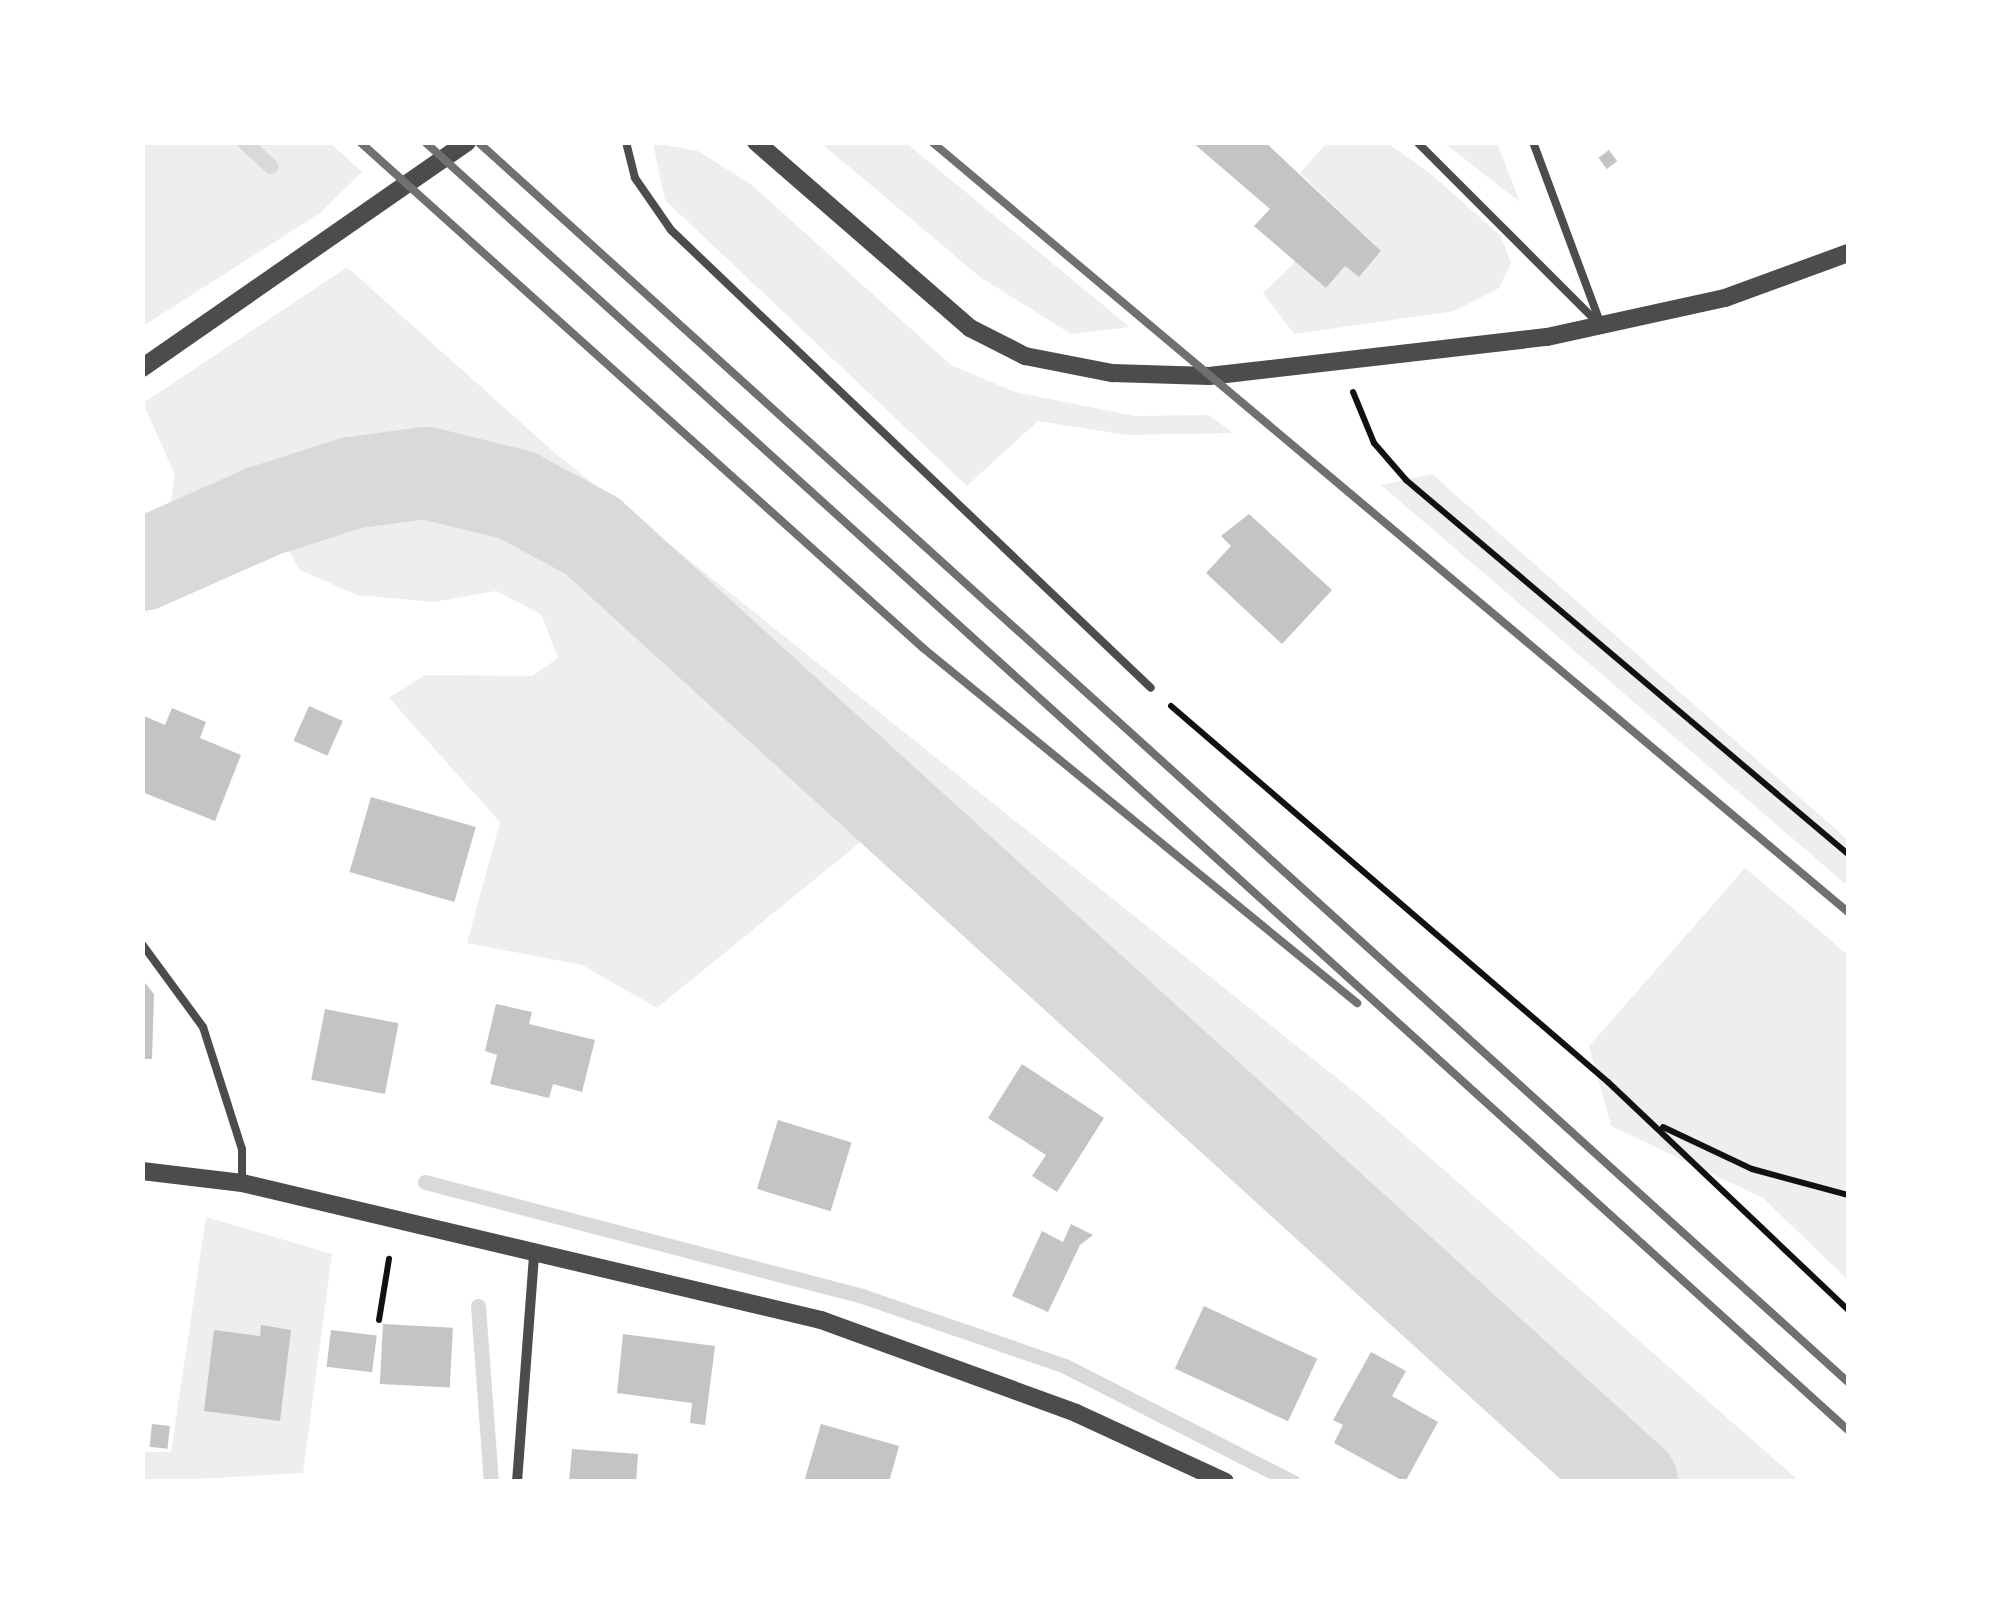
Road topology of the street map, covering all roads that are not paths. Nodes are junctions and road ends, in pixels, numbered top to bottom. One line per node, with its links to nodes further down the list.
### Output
1 (467, 142): 8 (street)
2 (626, 142): 9 (lane)
3 (756, 142): 7 (street)
4 (1418, 142): 7 (lane)
5 (1534, 142): 7 (lane)
6 (1848, 253): 7 (street)
7 (1601, 326)
8 (142, 368)
9 (1152, 688)
10 (142, 944): 12 (lane)
11 (142, 1171): 12 (street)
12 (242, 1183): 13 (street)
13 (534, 1254): 14 (street); 15 (street)
14 (517, 1482)
15 (1225, 1482)

